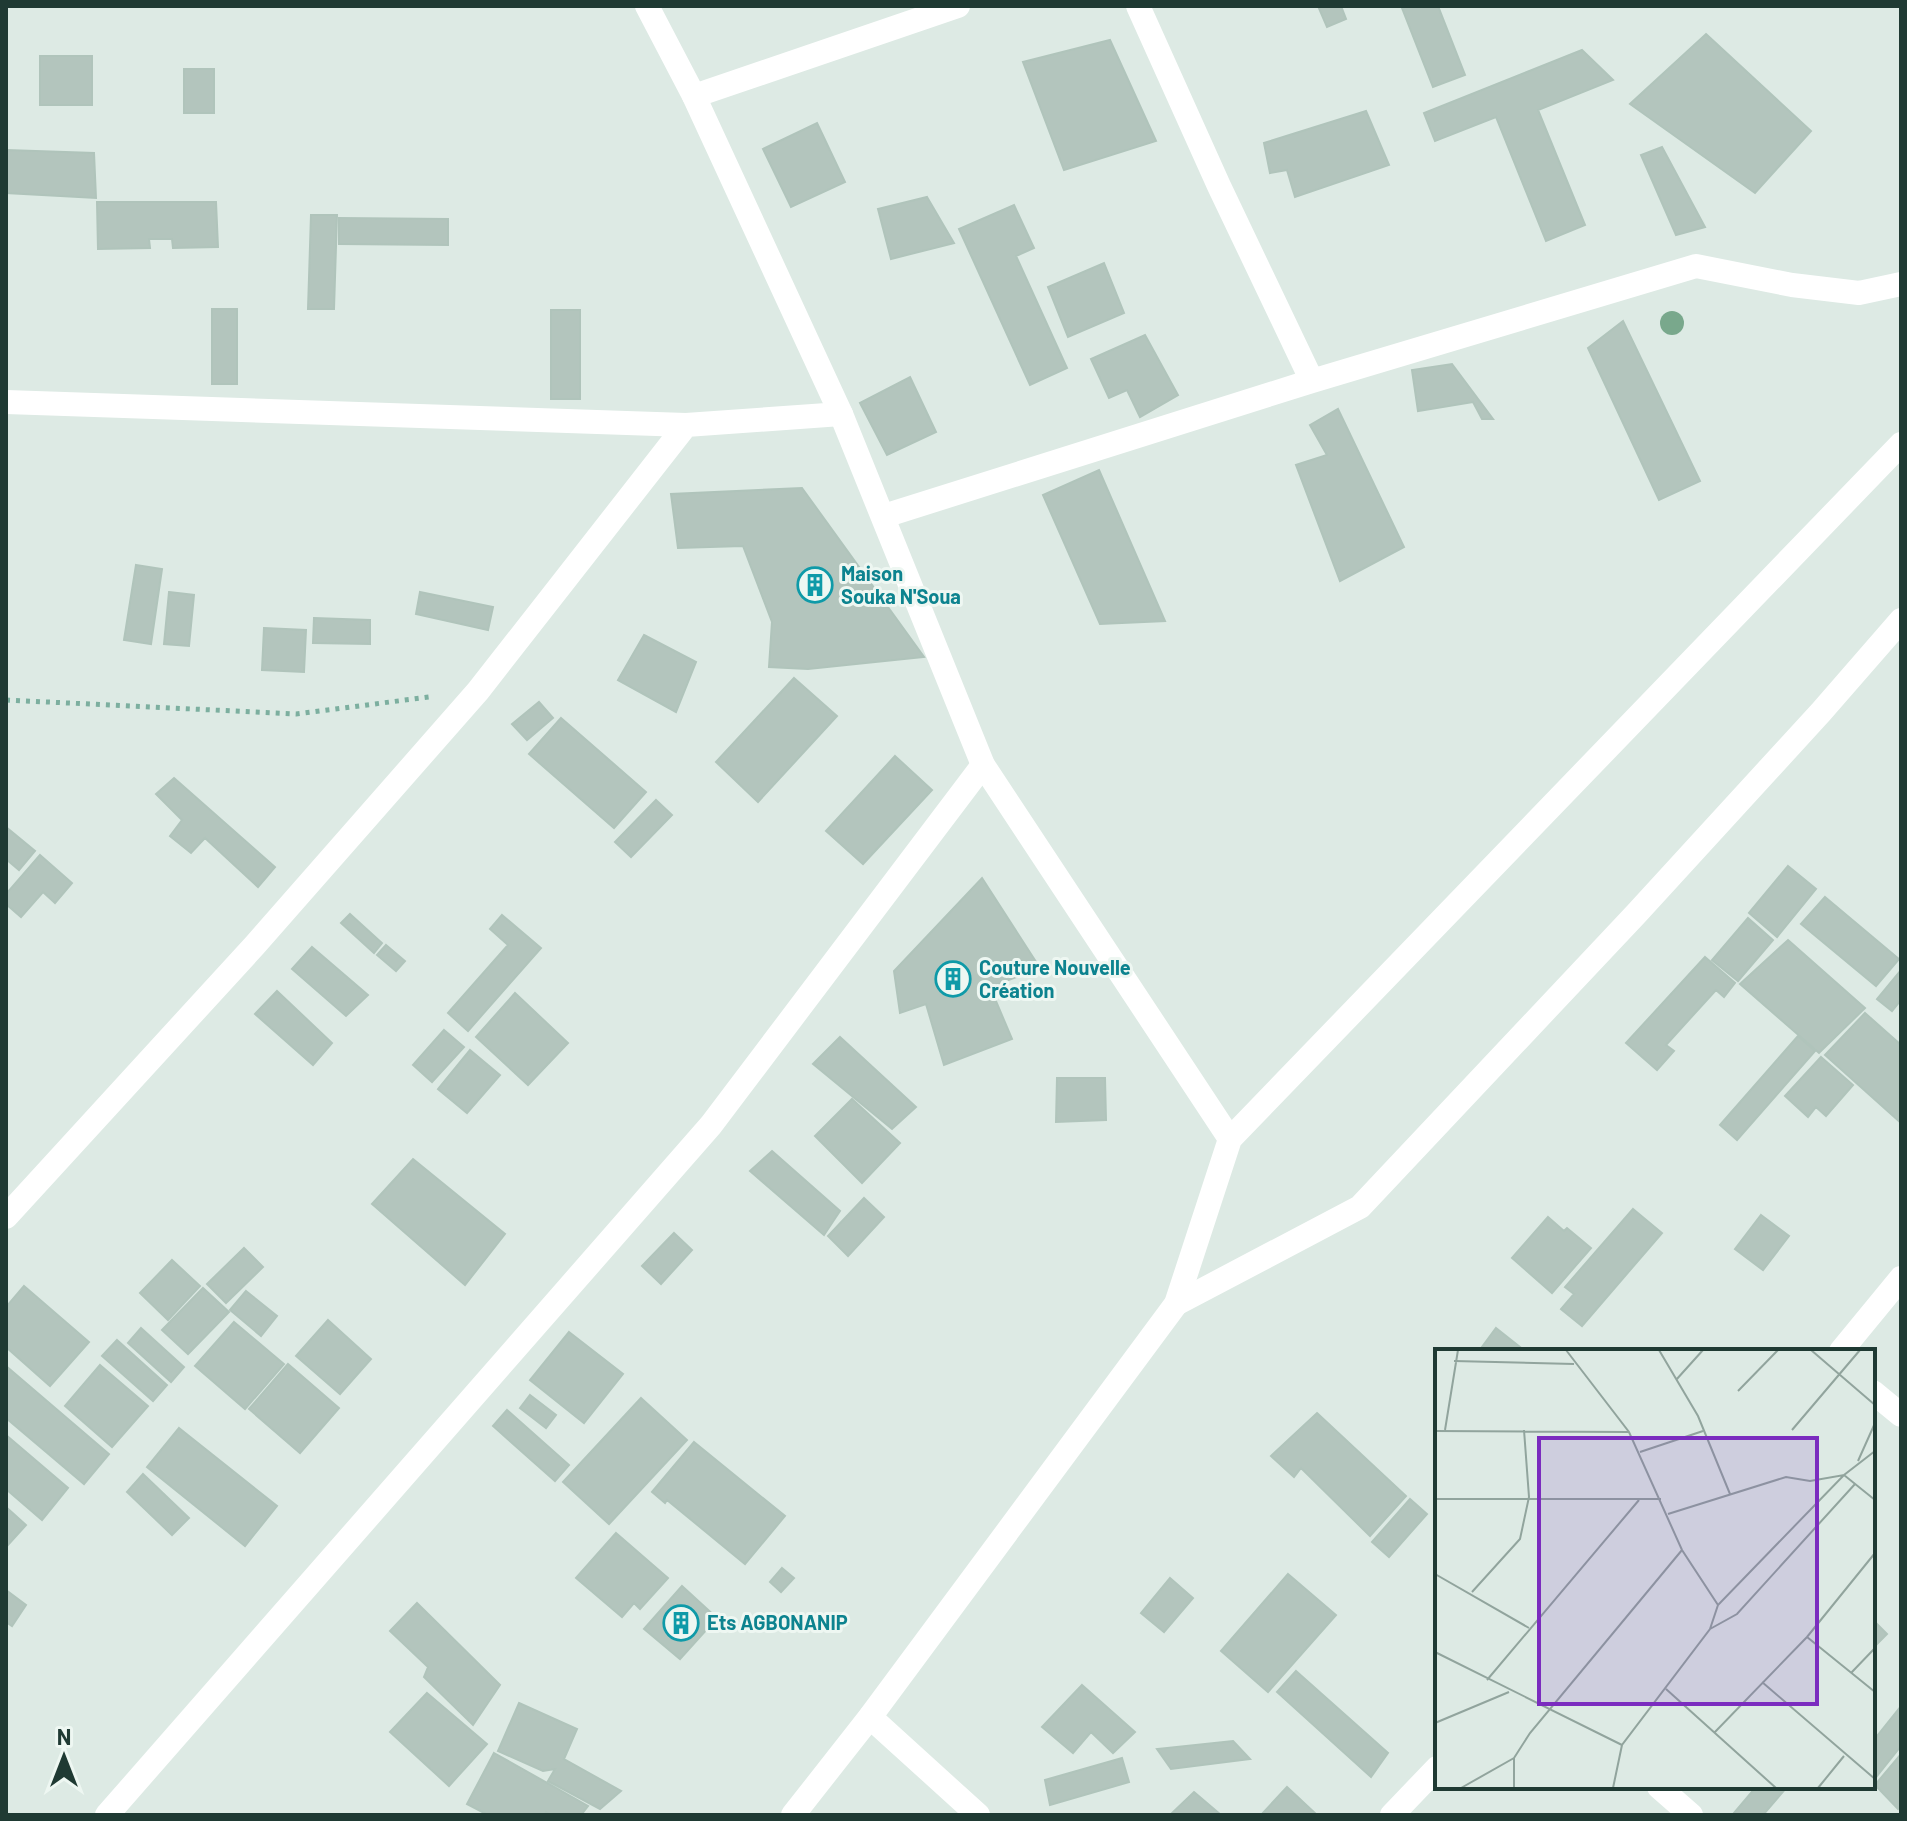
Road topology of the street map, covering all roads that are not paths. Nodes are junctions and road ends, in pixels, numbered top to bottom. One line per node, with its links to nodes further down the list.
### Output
1 (647, 6): 4 (street)
2 (958, 6): 4 (street)
3 (1138, 6): 6 (street)
4 (694, 96): 8 (street)
5 (1901, 284): 6 (street)
6 (1312, 381): 11 (street)
7 (6, 402): 9 (street)
8 (841, 414): 9 (street); 11 (street)
9 (686, 425): 15 (street)
10 (1901, 444): 14 (street)
11 (884, 516): 13 (street)
12 (1901, 620): 17 (street)
13 (983, 765): 14 (street); 24 (street)
14 (1230, 1139): 17 (street)
15 (6, 1217)
16 (1901, 1278): 18 (street)
17 (1176, 1304): 21 (street)
18 (1843, 1349)
19 (1875, 1394): 20 (street)
20 (1901, 1415)
21 (870, 1717): 25 (street); 26 (street)
22 (1435, 1770): 27 (street)
23 (1661, 1789): 28 (street)
24 (107, 1815)
25 (793, 1815)
26 (978, 1815)
27 (1392, 1815)
28 (1691, 1815)

